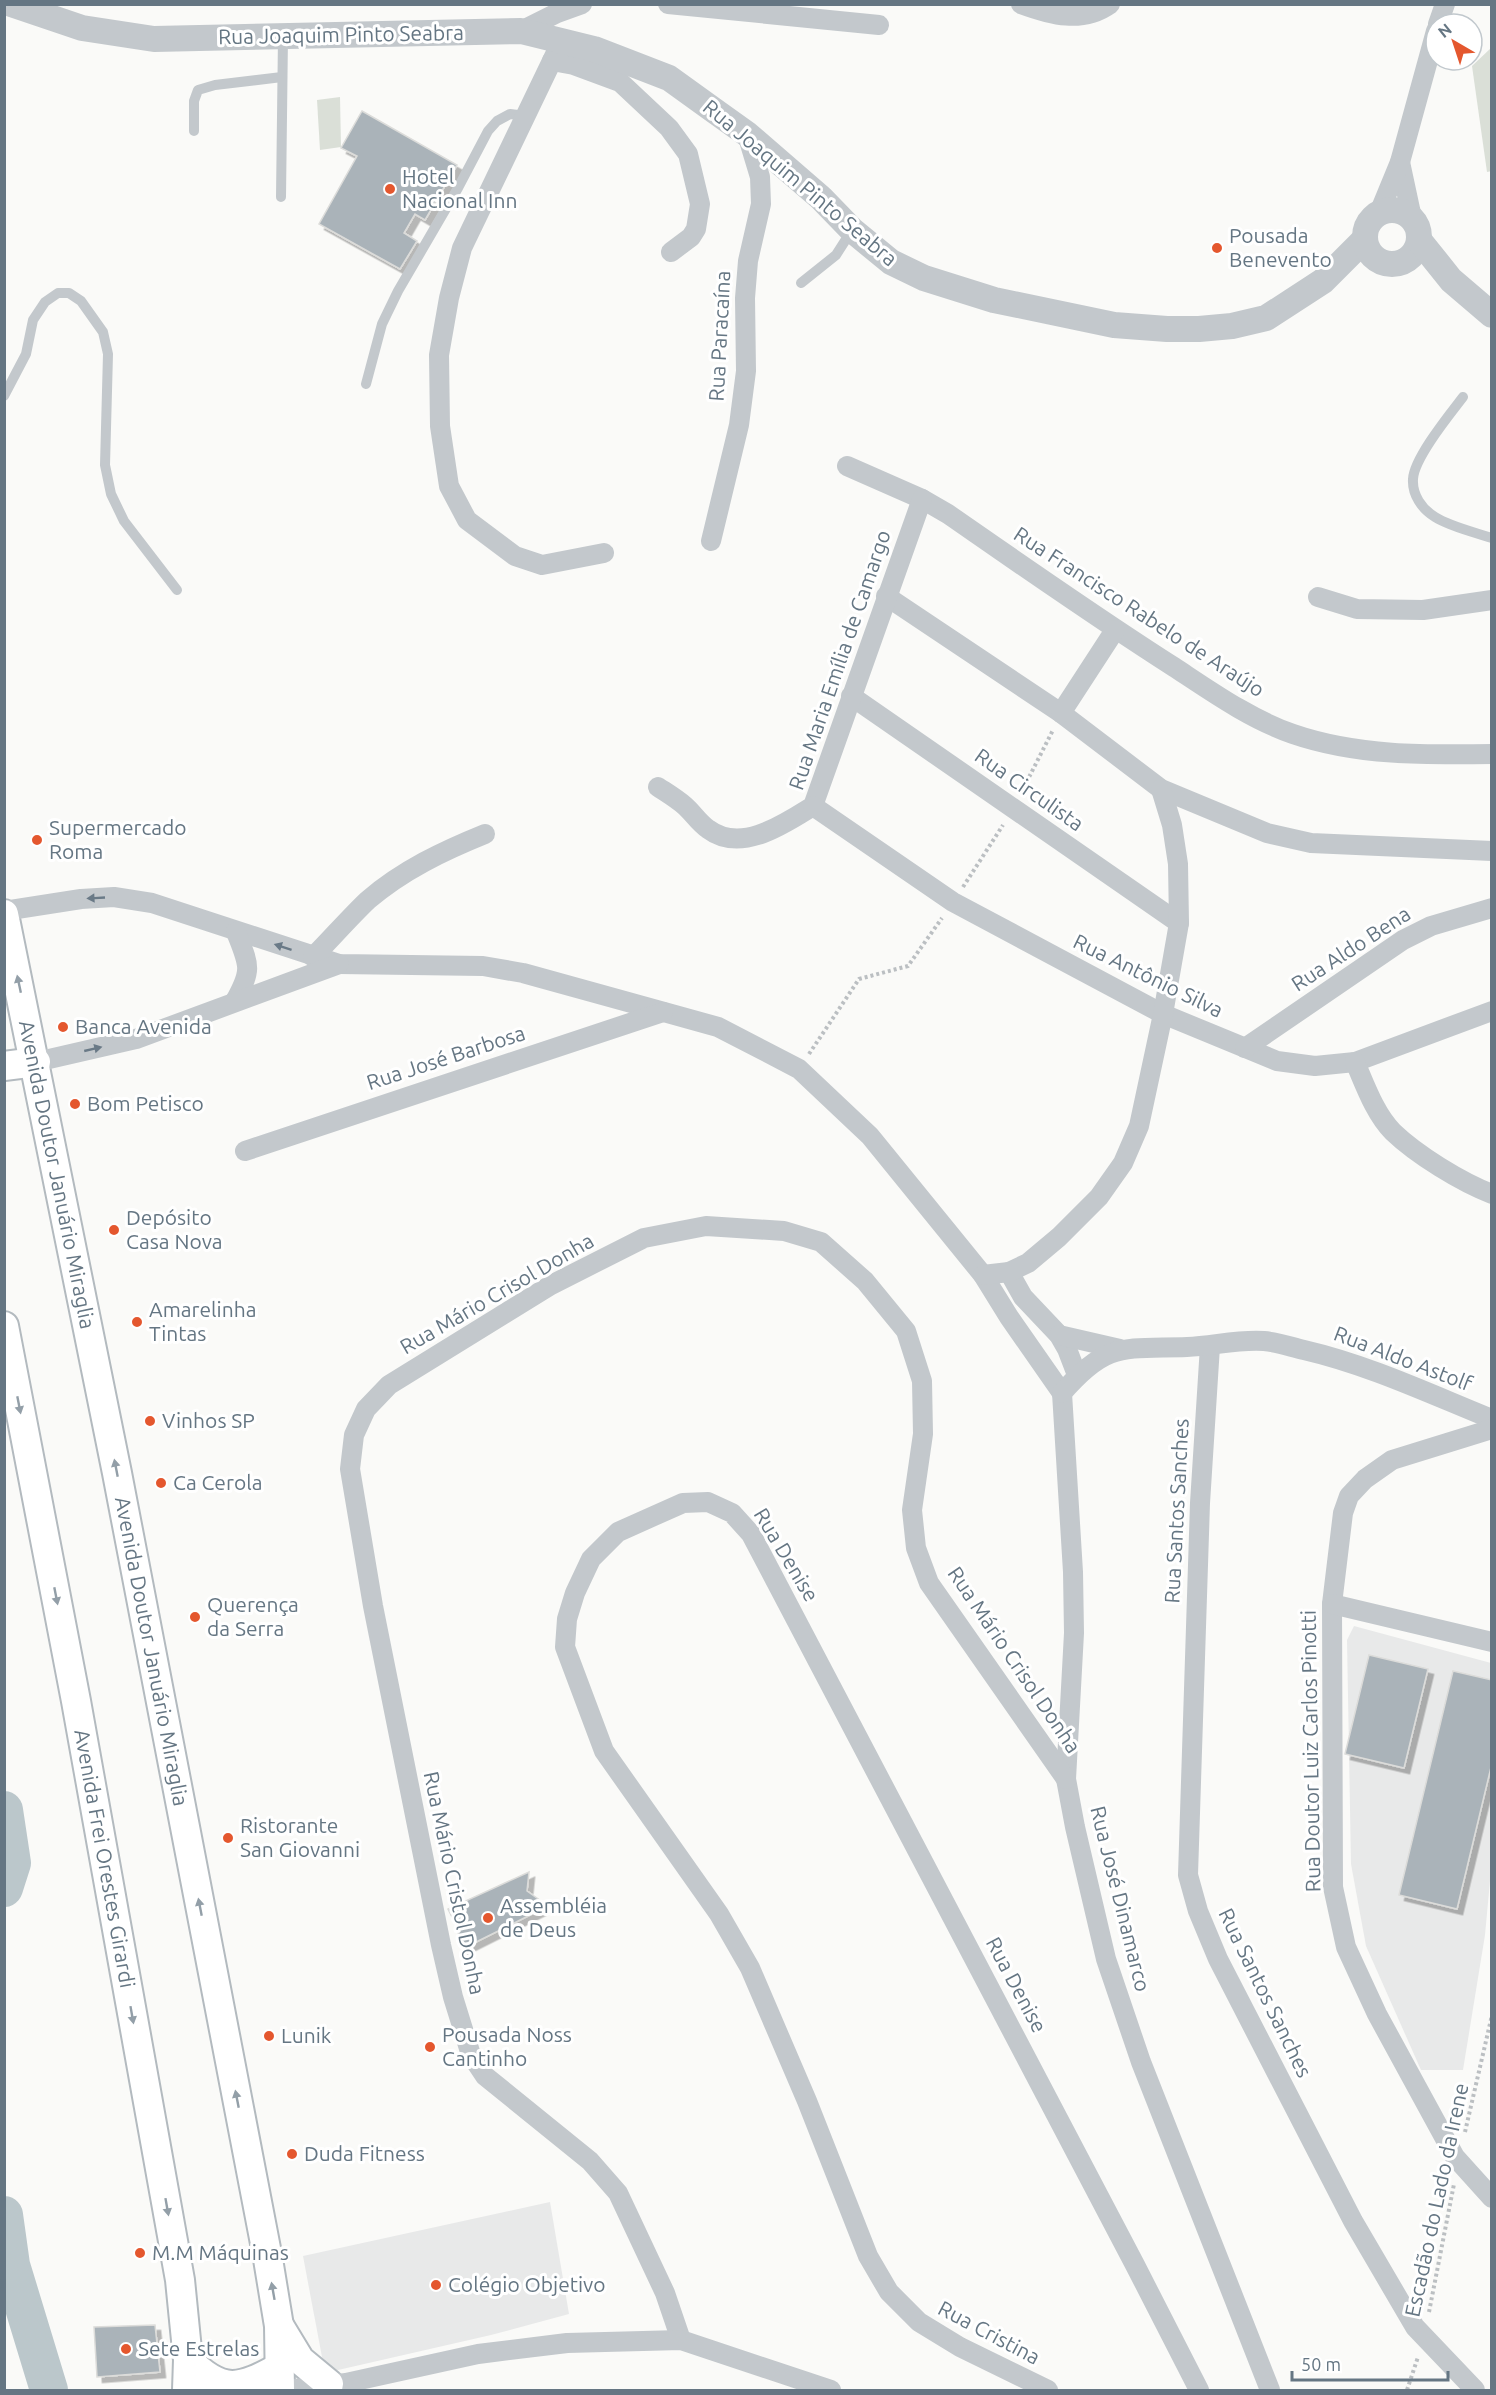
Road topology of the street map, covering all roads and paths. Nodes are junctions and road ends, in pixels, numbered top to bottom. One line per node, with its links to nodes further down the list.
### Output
1 (11, 4): 8 (street, Rua Joaquim Pinto Seabra)
2 (582, 4): 7 (street)
3 (668, 4): 6 (street)
4 (1021, 4): 5 (street)
5 (1110, 4)
6 (879, 25)
7 (521, 31): 8 (street, Rua Joaquim Pinto Seabra); 9 (street, Rua Joaquim Pinto Seabra)
8 (283, 36): 11 (lane)
9 (557, 51): 12 (street); 14 (street, Rua Joaquim Pinto Seabra); 21 (street)
10 (1425, 72): 15 (street)
11 (282, 77): 13 (lane); 16 (lane)
12 (526, 116): 27 (lane); 34 (street)
13 (194, 131)
14 (747, 134): 19 (street, Rua Joaquim Pinto Seabra); 33 (street, Rua Paracaína)
15 (1400, 162): 17 (street); 18 (street)
16 (281, 197)
17 (1379, 213): 18 (street); 20 (street)
18 (1416, 229): 22 (street); 23 (street)
19 (852, 230): 24 (street, Rua Joaquim Pinto Seabra); 25 (lane)
20 (1365, 238): 22 (street); 24 (street)
21 (671, 252)
22 (1393, 261): 23 (street); 24 (street)
23 (1451, 280): 26 (street)
24 (1323, 281)
25 (801, 283)
26 (1491, 315)
27 (366, 384)
28 (4, 396): 35 (lane)
29 (1463, 397): 32 (lane)
30 (847, 466): 31 (street, Rua Francisco Rabelo de Araújo)
31 (922, 499): 36 (street, Rua Maria Emília de Camargo); 39 (street, Rua Francisco Rabelo de Araújo)
32 (1491, 538)
33 (711, 541)
34 (604, 553)
35 (177, 590)
36 (886, 596): 40 (street, Rua Maria Emília de Camargo); 41 (street)
37 (1318, 597): 38 (street)
38 (1491, 600)
39 (1115, 630): 41 (street); 42 (street, Rua Francisco Rabelo de Araújo)
40 (852, 696): 45 (street, Rua Maria Emília de Camargo); 51 (street, Rua Circulista)
41 (1061, 713): 44 (street)
42 (1491, 754)
43 (658, 788): 45 (street, Rua Maria Emília de Camargo)
44 (1161, 789): 47 (street); 51 (street)
45 (813, 806): 48 (street, Rua Antônio Silva)
46 (485, 834): 53 (street)
47 (1491, 851)
48 (953, 902): 58 (street, Rua Antônio Silva); 63 (path)
49 (1491, 908): 59 (street, Rua Aldo Bena)
50 (4, 913): 52 (street, one-way to 50); 60 (main road, Avenida Doutor Januário Miraglia, one-way to 50)
51 (1179, 923): 58 (street)
52 (236, 932): 53 (street, one-way to 52); 55 (street)
53 (313, 957): 54 (street)
54 (339, 964): 55 (street); 57 (street)
55 (235, 1001): 60 (street, one-way to 55)
56 (1491, 1011): 61 (street, Rua Antônio Silva)
57 (663, 1012): 63 (street); 64 (street, Rua José Barbosa)
58 (1163, 1014): 59 (street, Rua Antônio Silva); 66 (street)
59 (1245, 1048): 61 (street, Rua Antônio Silva)
60 (36, 1062): 62 (main road); 84 (main road, Avenida Doutor Januário Miraglia, one-way to 60)
61 (1355, 1062): 65 (street)
62 (4, 1066)
63 (799, 1069): 67 (street)
64 (245, 1151)
65 (1491, 1194)
66 (1009, 1272): 67 (street); 69 (street)
67 (983, 1275): 73 (street)
68 (4, 1326): 87 (main road, Avenida Frei Orestes Girardi, one-way to 87)
69 (1059, 1335): 71 (street); 72 (street)
70 (1210, 1346): 71 (street, Rua Aldo Astolf); 74 (street, Rua Aldo Astolf); 85 (street, Rua Santos Sanches)
71 (1120, 1349): 72 (street, Rua Aldo Astolf)
72 (1077, 1375): 73 (street, Rua Aldo Astolf)
73 (1062, 1393): 79 (street, Rua José Dinamarco)
74 (1491, 1419)
75 (1491, 1429): 77 (street, Rua Doutor Luiz Carlos Pinotti)
76 (350, 1469): 79 (street, Rua Mário Crisol Donha); 86 (street, Rua Mário Cristol Donha)
77 (1332, 1604): 78 (street); 81 (street, Rua Doutor Luiz Carlos Pinotti)
78 (1491, 1642)
79 (1066, 1779): 94 (street, Rua José Dinamarco)
80 (1491, 2014): 81 (path, Escadão do Lado da Irene)
81 (1458, 2161): 82 (street, Rua Doutor Luiz Carlos Pinotti); 85 (path, Escadão do Lado da Irene)
82 (1491, 2198)
83 (868, 2256): 92 (street, Rua Cristina); 93 (street, Rua Denise)
84 (279, 2326): 88 (main road, Avenida Doutor Januário Miraglia); 89 (main road)
85 (1423, 2338): 95 (path, Escadão do Lado da Irene); 96 (street, Rua Santos Sanches)
86 (681, 2340): 89 (street); 91 (street)
87 (188, 2361): 88 (main road); 90 (main road, Avenida Frei Orestes Girardi)
88 (282, 2383): 89 (street)
89 (337, 2386)
90 (187, 2391)
91 (831, 2391)
92 (1048, 2391)
93 (1199, 2391)
94 (1270, 2391)
95 (1407, 2391)
96 (1475, 2391)

